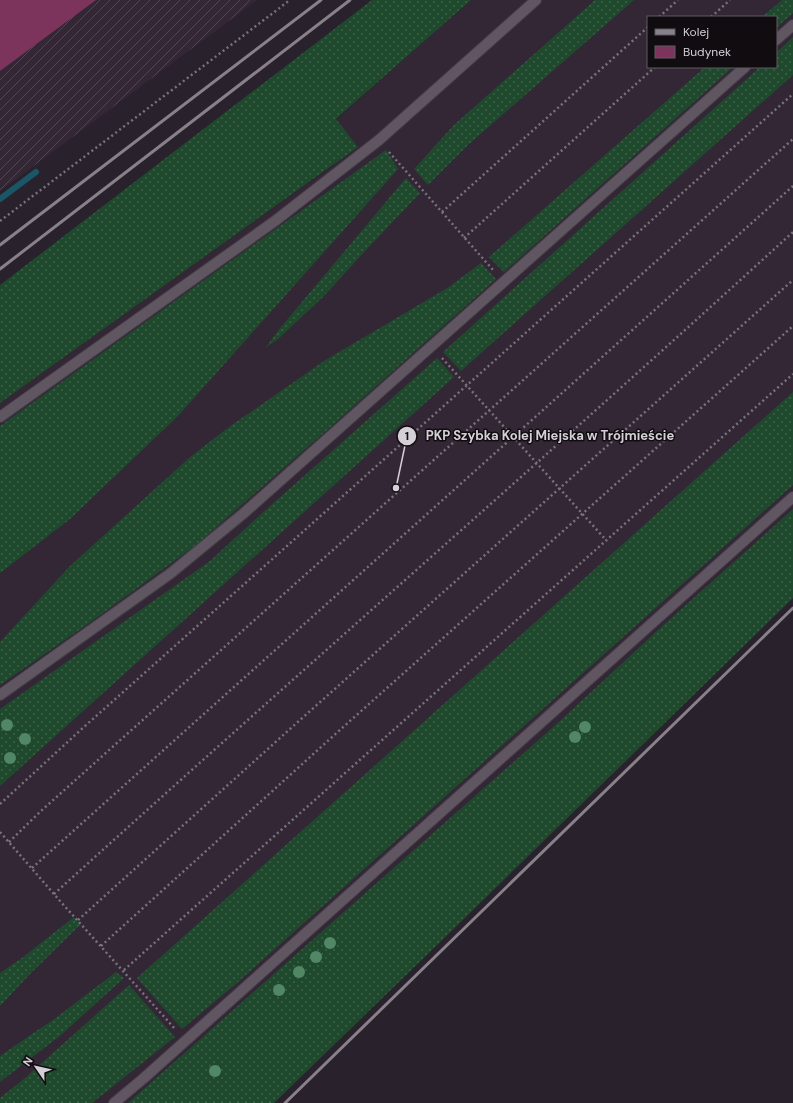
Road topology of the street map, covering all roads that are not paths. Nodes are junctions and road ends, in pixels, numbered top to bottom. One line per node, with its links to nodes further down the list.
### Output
1 (536, 0): 5 (lane)
2 (793, 25): 3 (lane)
3 (777, 39)
4 (744, 68): 7 (lane)
5 (0, 417)
6 (793, 497): 8 (lane)
7 (0, 696)
8 (114, 1103)

